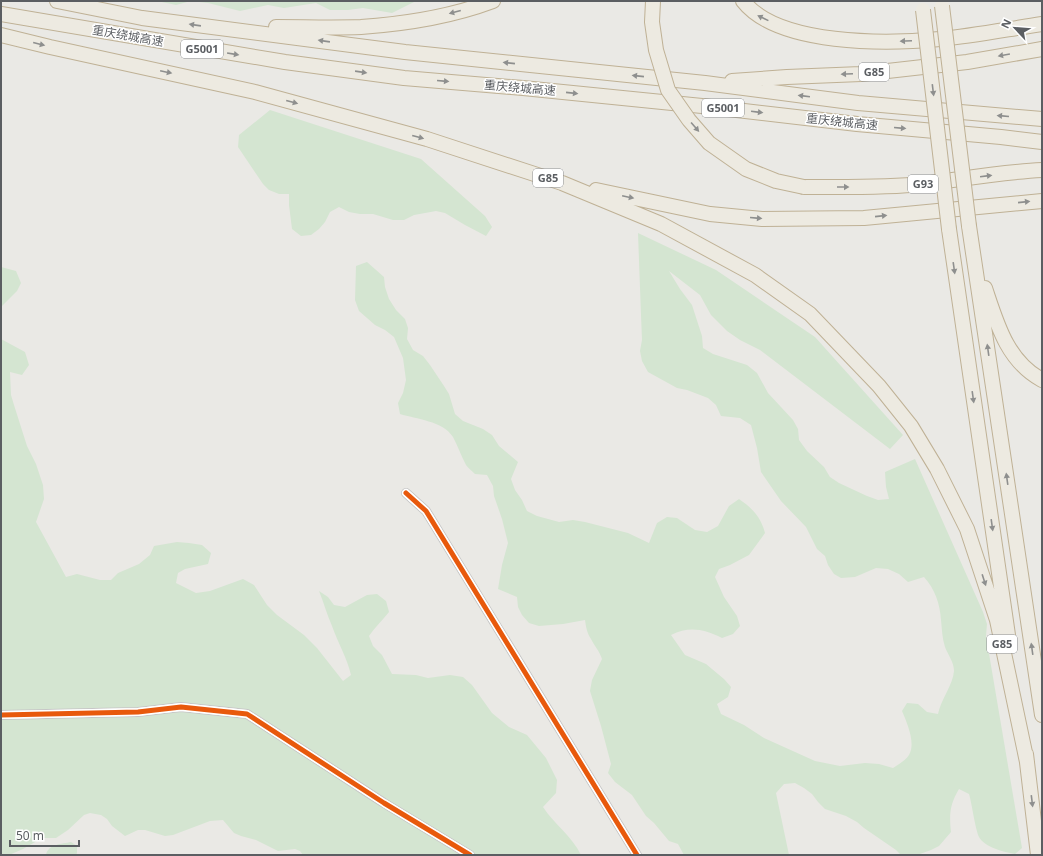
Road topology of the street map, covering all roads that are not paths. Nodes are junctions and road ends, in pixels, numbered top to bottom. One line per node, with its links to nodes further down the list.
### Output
1 (57, 1): 9 (highway, 重庆绕城高速 / G85, one-way to 1)
2 (493, 1): 9 (highway, one-way to 9)
3 (654, 1): 15 (highway, G93, one-way to 15, bridge)
4 (743, 1): 8 (highway, one-way to 4)
5 (922, 4): 23 (highway, one-way to 23, bridge)
6 (941, 4): 18 (highway, bridge)
7 (1, 14): 14 (highway, 重庆绕城高速 / G5001, one-way to 14)
8 (1042, 24)
9 (213, 27): 12 (highway, 重庆绕城高速 / G85, one-way to 9)
10 (1, 34): 16 (highway, G85, one-way to 16)
11 (1042, 49): 12 (highway, G85, one-way to 12)
12 (705, 84): 13 (highway, 重庆绕城高速 / G5001, one-way to 12)
13 (1042, 119)
14 (1042, 142)
15 (1042, 170)
16 (562, 183): 17 (highway, one-way to 17); 23 (highway, G85, one-way to 23)
17 (1042, 201)
18 (972, 246): 19 (highway); 22 (highway, one-way to 18)
19 (1042, 380)
20 (406, 493): 25 (street)
21 (1, 714): 24 (street)
22 (1042, 715)
23 (1027, 762): 26 (highway, G85, one-way to 26)
24 (470, 855)
25 (637, 855)
26 (1038, 855)

